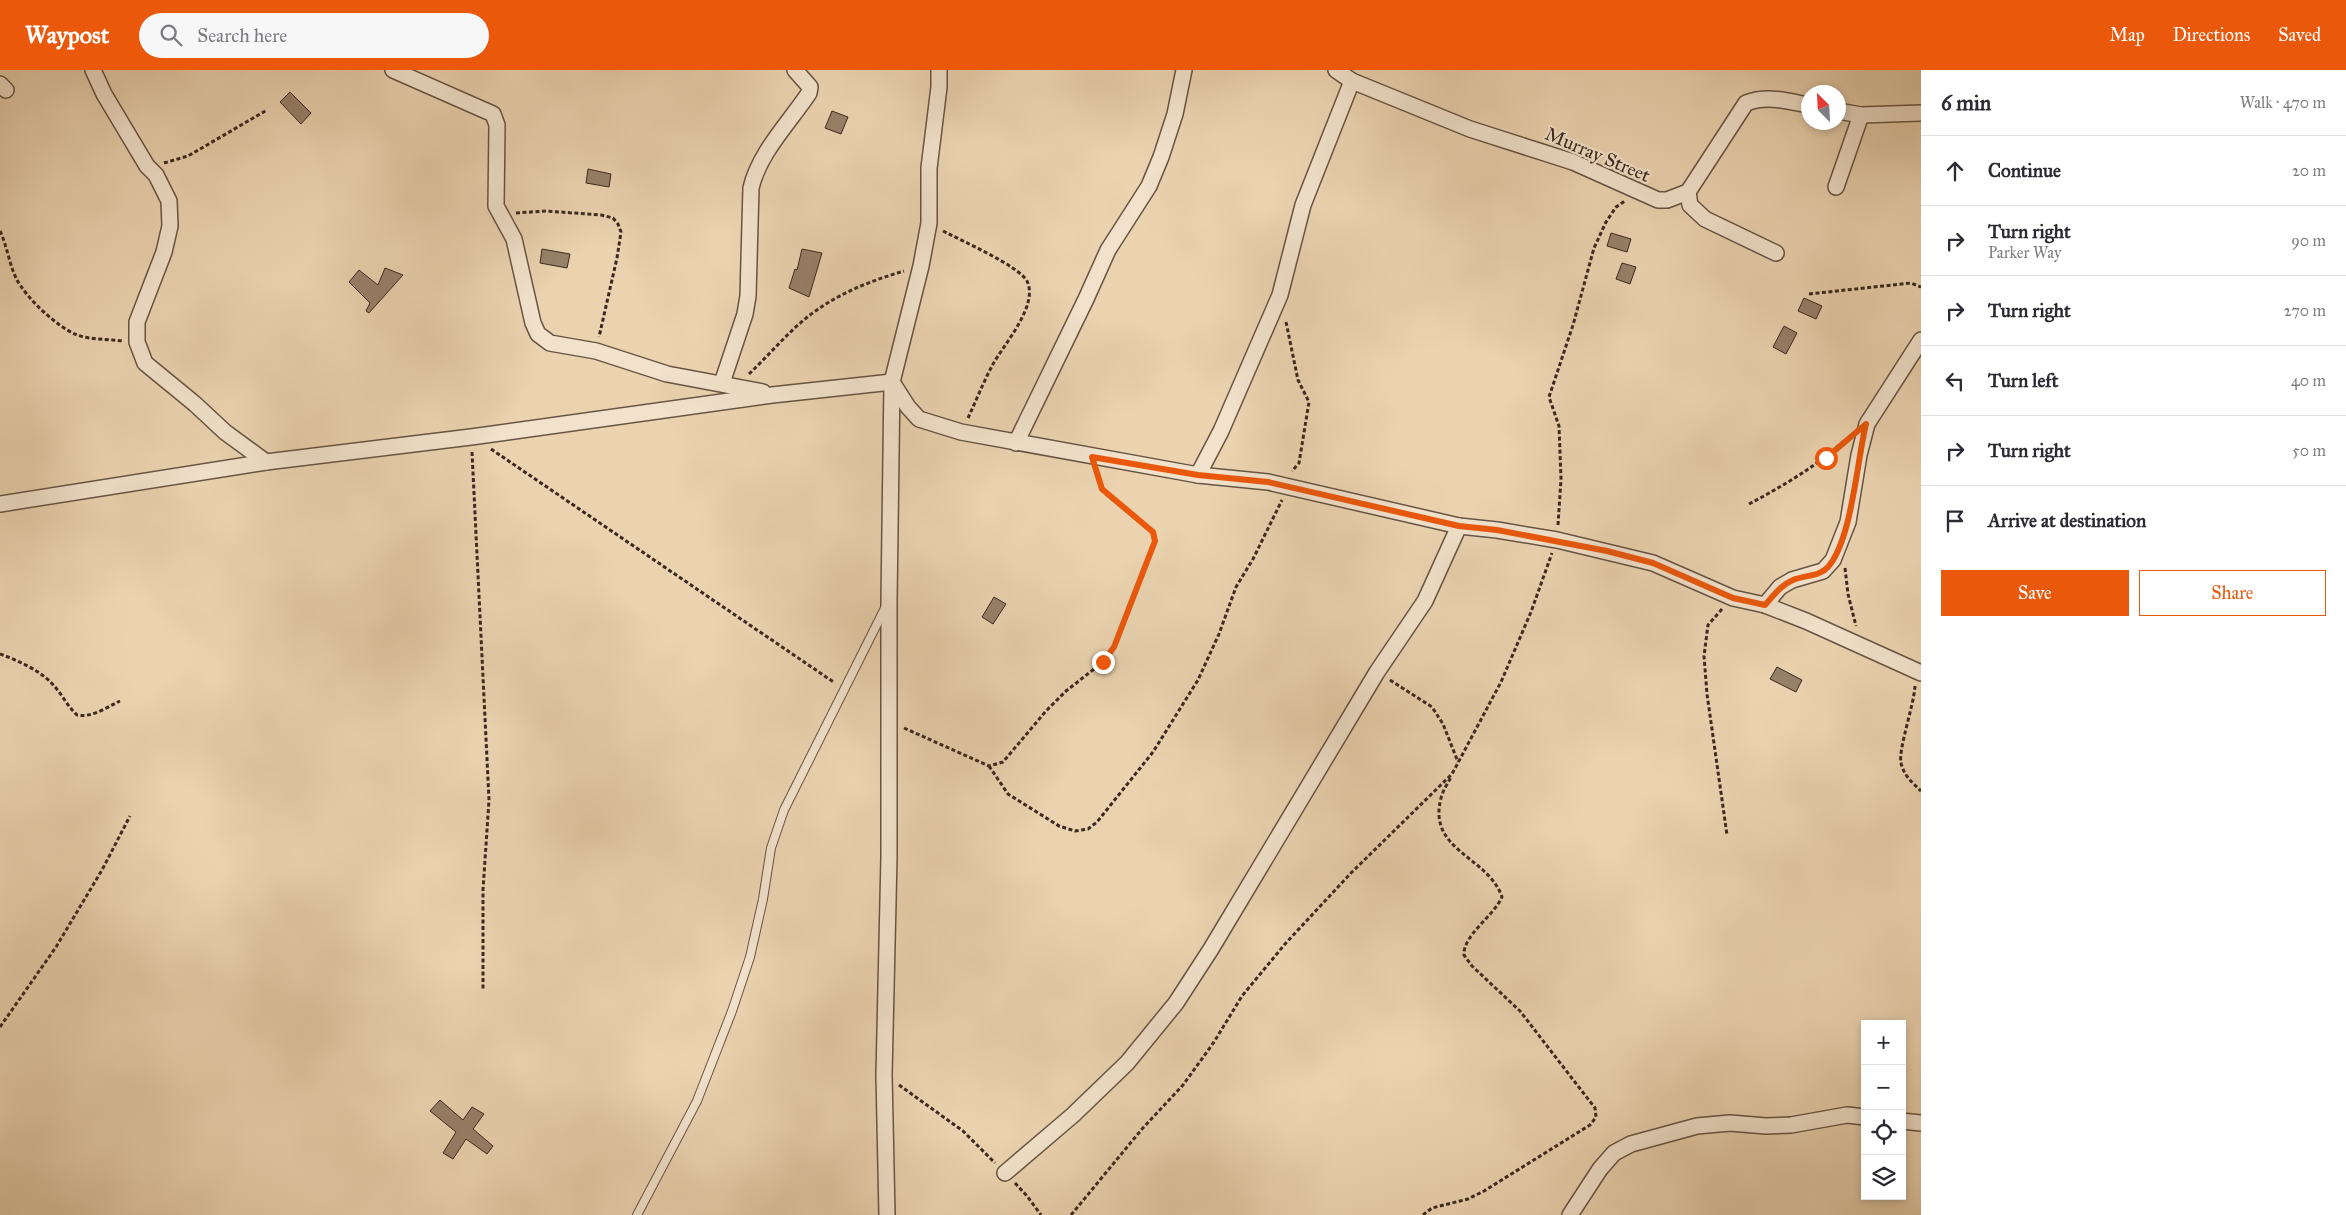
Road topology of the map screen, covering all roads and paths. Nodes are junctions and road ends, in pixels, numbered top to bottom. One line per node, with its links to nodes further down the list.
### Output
1 (93, 70): 13 (street)
2 (393, 70): 17 (street)
3 (795, 70): 29 (street)
4 (938, 70): 18 (street)
5 (1184, 70): 34 (street)
6 (1336, 70): 7 (street, Murray Street)
7 (1352, 81): 15 (street, Murray Street); 24 (street)
8 (1801, 104): 16 (street)
9 (267, 110): 13 (path)
10 (1846, 112): 12 (street)
11 (1921, 113): 12 (street)
12 (1861, 115): 14 (street)
13 (147, 166): 26 (street)
14 (1836, 187)
15 (1638, 192): 16 (street, Murray Street); 44 (path)
16 (1688, 192): 20 (street)
17 (501, 218): 27 (street); 27 (path)
18 (929, 223): 21 (street); 32 (path)
19 (0, 231): 26 (path)
20 (1776, 252)
21 (921, 266): 28 (street); 29 (path)
22 (1921, 287): 23 (path)
23 (1810, 294)
24 (1280, 295): 37 (street); 38 (path)
25 (1921, 340): 31 (street)
26 (136, 342): 36 (street)
27 (596, 351): 29 (street)
28 (892, 382): 30 (street); 32 (street); 46 (street)
29 (729, 384): 30 (street)
30 (772, 395): 33 (street)
31 (1866, 424): 41 (path); 43 (street)
32 (961, 432): 34 (street)
33 (471, 437): 36 (street); 52 (path); 61 (path)
34 (1016, 443): 35 (street)
35 (1092, 457): 37 (street); 56 (path)
36 (266, 462): 40 (street)
37 (1198, 475): 38 (street)
38 (1268, 482): 39 (street)
39 (1288, 486): 42 (street); 56 (path)
40 (0, 504)
41 (1749, 504)
42 (1459, 526): 44 (street); 50 (street)
43 (1842, 539): 47 (street); 48 (path)
44 (1557, 540): 45 (street); 55 (path)
45 (1733, 598): 47 (street); 60 (path)
46 (889, 601): 52 (lane); 54 (street)
47 (1765, 605): 48 (street)
48 (1858, 644): 51 (street)
49 (0, 654): 53 (path)
50 (1377, 672): 55 (path); 67 (street)
51 (1918, 673): 58 (path)
52 (844, 689): 68 (lane)
53 (120, 701)
54 (890, 721): 56 (path); 63 (street)
55 (1458, 762): 57 (path)
56 (989, 766)
57 (1452, 774): 71 (path); 72 (path)
58 (1921, 791)
59 (130, 816): 62 (path)
60 (1727, 835)
61 (483, 989)
62 (0, 1027)
63 (884, 1075): 67 (path); 69 (street)
64 (1861, 1117): 73 (street)
65 (1906, 1121): 66 (street)
66 (1921, 1123)
67 (1005, 1173): 70 (path)
68 (637, 1215)
69 (887, 1215)
70 (1041, 1215)
71 (1071, 1215)
72 (1423, 1215)
73 (1570, 1215)

